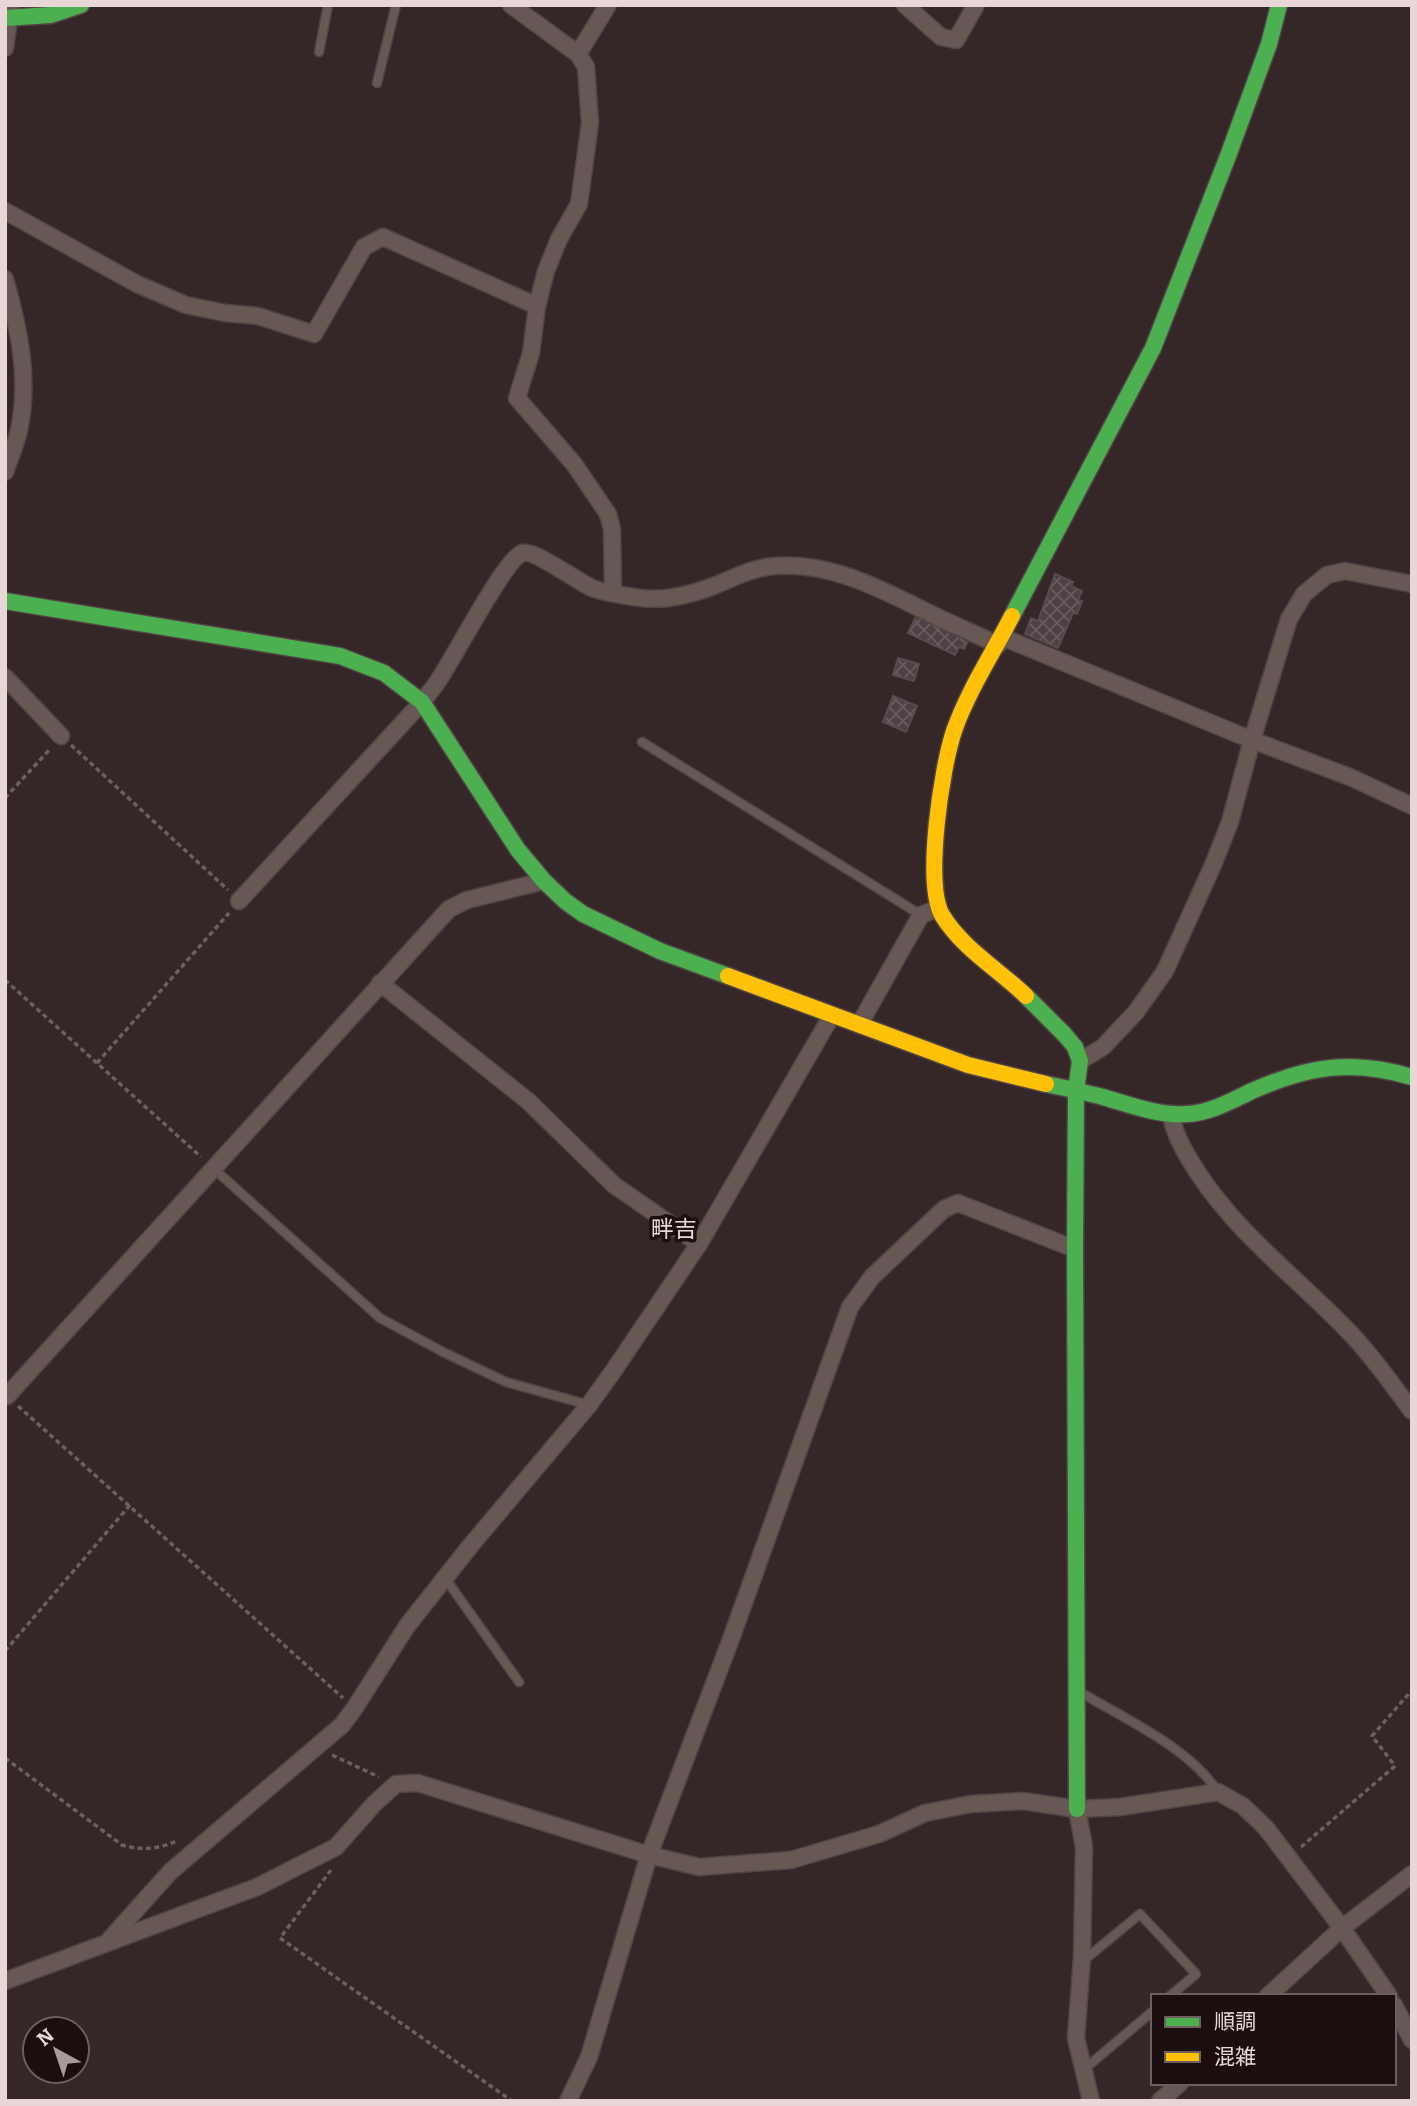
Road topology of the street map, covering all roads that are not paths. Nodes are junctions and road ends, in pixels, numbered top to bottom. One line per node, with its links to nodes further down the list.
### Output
1 (81, 5): 9 (street)
2 (328, 5): 11 (lane)
3 (396, 5): 13 (lane)
4 (511, 5): 12 (street)
5 (608, 5): 12 (street)
6 (905, 5): 7 (street)
7 (976, 5)
8 (1279, 5): 21 (street)
9 (9, 14): 10 (street)
10 (5, 48)
11 (320, 52)
12 (578, 54): 16 (street)
13 (377, 83)
14 (5, 211): 16 (street)
15 (5, 279): 17 (street)
16 (537, 306): 19 (street)
17 (5, 472)
18 (1412, 584): 25 (street)
19 (613, 593): 21 (street); 23 (street)
20 (5, 601): 23 (street)
21 (1000, 641): 25 (street); 30 (street)
22 (5, 677): 24 (street)
23 (422, 702): 28 (street); 29 (street)
24 (61, 736)
25 (1252, 740): 27 (street); 35 (street)
26 (642, 742): 31 (lane)
27 (1412, 806)
28 (544, 881): 32 (street); 33 (street)
29 (239, 901)
30 (939, 908): 31 (street); 35 (street)
31 (921, 915): 34 (street)
32 (380, 983): 39 (street); 40 (street)
33 (832, 1015): 34 (street); 40 (street)
34 (859, 1025): 37 (street)
35 (1080, 1061): 37 (street)
36 (1412, 1077): 38 (street)
37 (1076, 1090): 38 (street); 41 (street)
38 (1171, 1115): 44 (street)
39 (213, 1168): 42 (street); 43 (lane)
40 (699, 1244): 43 (street)
41 (1075, 1249): 47 (street); 50 (street)
42 (7, 1396)
43 (589, 1405): 45 (street)
44 (1412, 1411)
45 (444, 1578): 46 (lane); 53 (street)
46 (519, 1682)
47 (1077, 1690): 48 (lane); 49 (street)
48 (1218, 1792): 49 (street); 52 (street)
49 (1077, 1809): 50 (street); 54 (street)
50 (649, 1855): 53 (street); 64 (street)
51 (1412, 1874): 52 (street)
52 (1342, 1928): 57 (street); 58 (street)
53 (108, 1941): 55 (street)
54 (1082, 1962): 56 (lane); 62 (street)
55 (5, 1981)
56 (1172, 1994)
57 (1270, 1994)
58 (1388, 1994)
59 (1396, 2009): 61 (street)
60 (1151, 2013): 62 (lane)
61 (1412, 2040)
62 (1082, 2071): 65 (street)
63 (1178, 2085): 66 (street)
64 (568, 2101)
65 (1091, 2101)
66 (1160, 2101)

